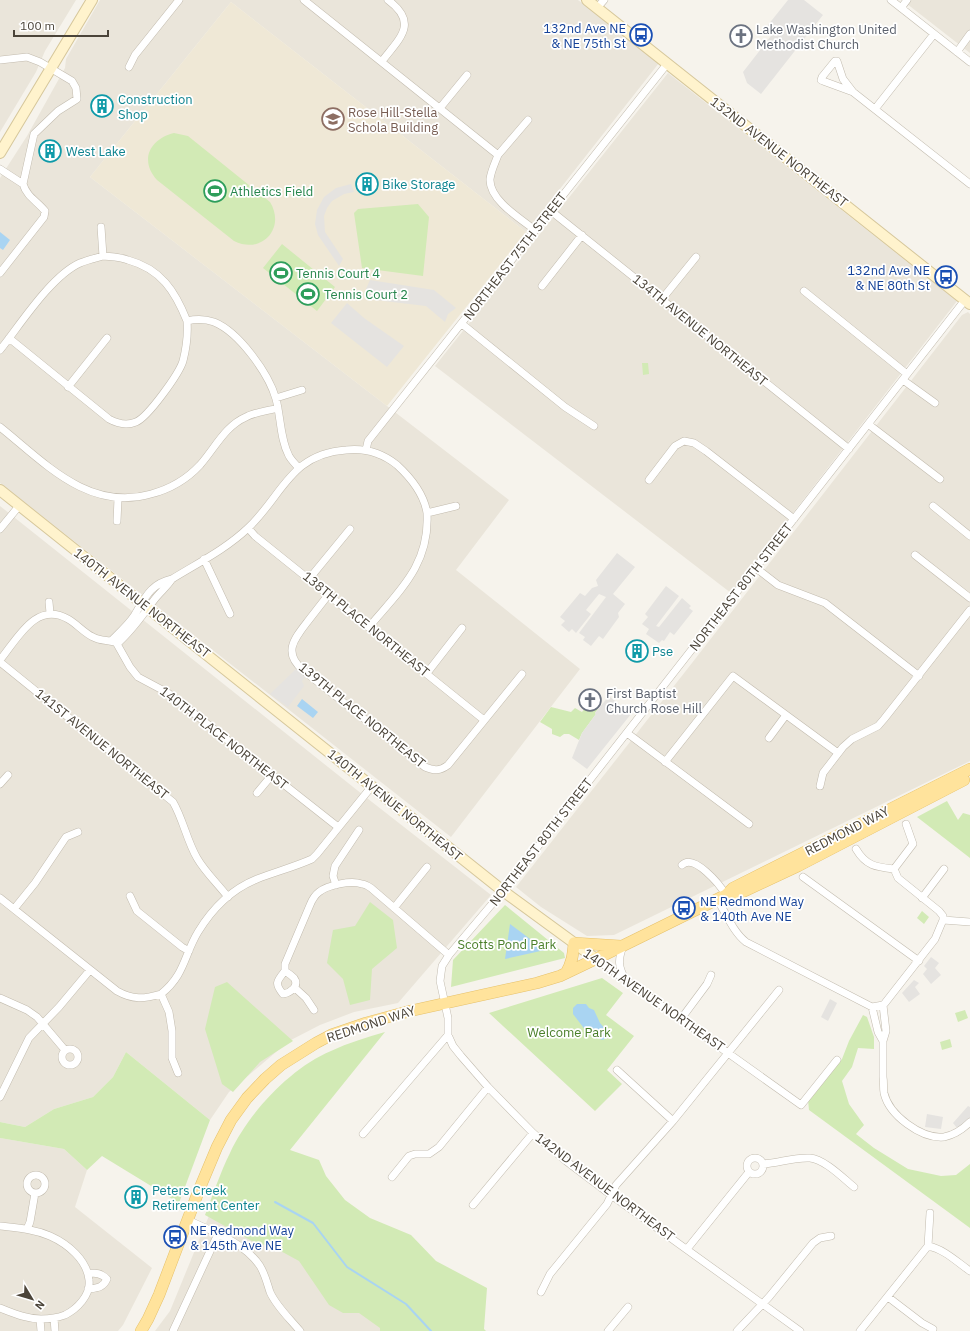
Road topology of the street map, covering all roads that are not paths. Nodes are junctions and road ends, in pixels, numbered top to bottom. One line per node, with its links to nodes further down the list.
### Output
1 (85, 0): 20 (main road)
2 (92, 0): 20 (main road)
3 (179, 0): 19 (street)
4 (304, 0): 16 (street)
5 (388, 0): 16 (street)
6 (587, 0): 10 (main road, 132ND AVENUE NORTHEAST)
7 (604, 0): 10 (street)
8 (891, 0): 11 (street)
9 (907, 0): 11 (street)
10 (597, 8): 18 (main road, 132ND AVENUE NORTHEAST)
11 (901, 8): 12 (street)
12 (934, 34): 14 (street); 24 (street)
13 (970, 34): 14 (street)
14 (957, 52): 17 (street)
15 (0, 60): 20 (street)
16 (382, 61): 23 (street)
17 (970, 62)
18 (667, 64): 32 (street, NORTHEAST 75TH STREET); 42 (main road, 132ND AVENUE NORTHEAST)
19 (129, 67)
20 (49, 68): 26 (main road); 27 (main road); 30 (street)
21 (467, 75): 23 (street)
22 (853, 92): 22 (street); 24 (street)
23 (440, 108): 28 (street)
24 (875, 109): 31 (street)
25 (528, 120): 28 (street)
26 (0, 142)
27 (0, 153)
28 (498, 155): 34 (street)
29 (0, 169): 30 (street)
30 (23, 184): 38 (street)
31 (970, 184)
32 (551, 211): 34 (street, NORTHEAST 75TH STREET); 35 (street, 134TH AVENUE NORTHEAST)
33 (101, 226): 36 (street)
34 (535, 230): 44 (street, NORTHEAST 75TH STREET)
35 (582, 235): 39 (street); 41 (street, 134TH AVENUE NORTHEAST)
36 (103, 256): 43 (street); 45 (street)
37 (696, 257): 41 (street)
38 (0, 273)
39 (542, 286)
40 (804, 291): 48 (street)
41 (662, 299): 57 (street, 134TH AVENUE NORTHEAST)
42 (968, 302): 48 (street, NORTHEAST 80TH STREET)
43 (187, 321): 49 (street); 51 (street)
44 (462, 324): 55 (street); 58 (street, NORTHEAST 75TH STREET)
45 (9, 338): 47 (street); 49 (street)
46 (107, 338): 49 (street)
47 (0, 350)
48 (905, 377): 52 (street); 54 (street, NORTHEAST 80TH STREET)
49 (68, 387)
50 (302, 390): 51 (street)
51 (276, 398): 53 (street)
52 (935, 403)
53 (278, 408): 59 (street); 63 (street)
54 (868, 424): 57 (street, NORTHEAST 80TH STREET); 60 (street)
55 (594, 426)
56 (0, 427): 63 (street)
57 (849, 449): 68 (street, NORTHEAST 80TH STREET)
58 (366, 450): 59 (street); 67 (street)
59 (299, 468): 70 (street)
60 (940, 479)
61 (649, 480): 68 (street)
62 (0, 490): 64 (main road, 140TH AVENUE NORTHEAST)
63 (118, 499): 69 (street)
64 (19, 506): 71 (street); 81 (main road, 140TH AVENUE NORTHEAST)
65 (456, 506): 67 (street)
66 (934, 506): 73 (street)
67 (427, 513): 85 (street)
68 (794, 519): 76 (street, NORTHEAST 80TH STREET)
69 (117, 521)
70 (248, 528): 75 (street); 77 (street, 138TH PLACE NORTHEAST)
71 (0, 529)
72 (350, 529): 77 (street)
73 (970, 536)
74 (915, 555): 79 (street)
75 (204, 559): 81 (street); 84 (street)
76 (756, 568): 91 (street); 94 (street, NORTHEAST 80TH STREET)
77 (309, 579): 78 (street, 138TH PLACE NORTHEAST)
78 (329, 594): 85 (street, 138TH PLACE NORTHEAST); 93 (street, 139TH PLACE NORTHEAST)
79 (970, 598)
80 (49, 602): 83 (street)
81 (145, 606): 87 (street); 103 (main road, 140TH AVENUE NORTHEAST)
82 (970, 610): 91 (street)
83 (50, 613): 87 (street); 88 (street)
84 (230, 614)
85 (369, 627): 89 (street, 138TH PLACE NORTHEAST)
86 (462, 628): 89 (street)
87 (114, 643): 100 (street, 140TH PLACE NORTHEAST)
88 (0, 661): 120 (street, 141ST AVENUE NORTHEAST)
89 (427, 673): 93 (street, 138TH PLACE NORTHEAST)
90 (522, 674): 93 (street)
91 (919, 676): 96 (street)
92 (786, 715): 95 (street); 96 (street); 97 (street)
93 (484, 720)
94 (627, 733): 97 (street); 118 (street, NORTHEAST 80TH STREET)
95 (769, 738)
96 (838, 754): 104 (street)
97 (666, 762): 106 (street)
98 (970, 769): 121 (main road, REDMOND WAY)
99 (8, 775): 102 (street)
100 (272, 775): 105 (street); 108 (street, 140TH PLACE NORTHEAST)
101 (970, 777): 121 (main road, REDMOND WAY)
102 (0, 784)
103 (372, 786): 108 (street); 118 (main road, 140TH AVENUE NORTHEAST)
104 (820, 786)
105 (257, 793)
106 (749, 824)
107 (906, 824): 114 (street)
108 (338, 827): 120 (street)
109 (359, 830): 117 (street)
110 (78, 832): 125 (street)
111 (856, 849): 114 (street)
112 (682, 865): 121 (street)
113 (427, 867): 124 (street)
114 (894, 869): 123 (street)
115 (944, 869): 123 (street)
116 (803, 877): 133 (street)
117 (336, 885): 124 (street); 136 (street)
118 (503, 891): 128 (main road, 140TH AVENUE NORTHEAST); 131 (street, NORTHEAST 80TH STREET)
119 (130, 896): 130 (street)
120 (228, 897): 130 (street)
121 (721, 897): 129 (main road, REDMOND WAY); 146 (street)
122 (0, 898): 125 (street)
123 (922, 898): 126 (street)
124 (394, 908): 131 (street)
125 (14, 910): 135 (street)
126 (943, 920): 127 (street); 133 (street)
127 (970, 922)
128 (574, 943): 129 (main road); 132 (main road, 140TH AVENUE NORTHEAST); 137 (main road)
129 (622, 946): 132 (main road, REDMOND WAY); 139 (street)
130 (189, 951): 142 (street)
131 (449, 955): 134 (street, NORTHEAST 80TH STREET)
132 (596, 959): 137 (main road, REDMOND WAY); 139 (street, 140TH AVENUE NORTHEAST)
133 (919, 961): 145 (street)
134 (442, 966): 144 (street, 142ND AVENUE NORTHEAST)
135 (90, 970): 142 (street); 149 (street)
136 (285, 972): 140 (street); 140 (street)
137 (566, 973): 144 (main road, REDMOND WAY)
138 (711, 975): 148 (street)
139 (626, 981): 148 (street, 140TH AVENUE NORTHEAST)
140 (295, 988): 147 (street)
141 (779, 990): 153 (street)
142 (161, 994): 156 (street)
143 (0, 998): 149 (street)
144 (444, 1003): 150 (street, 142ND AVENUE NORTHEAST); 172 (main road, REDMOND WAY)
145 (883, 1005): 146 (street); 151 (street)
146 (872, 1007): 151 (street)
147 (314, 1010)
148 (680, 1019): 153 (street, 140TH AVENUE NORTHEAST)
149 (43, 1023): 152 (street); 157 (street)
150 (448, 1035): 158 (street, 142ND AVENUE NORTHEAST); 163 (street)
151 (883, 1041): 161 (street)
152 (65, 1050)
153 (728, 1053): 154 (street, 140TH AVENUE NORTHEAST); 160 (street)
154 (837, 1060)
155 (617, 1070): 160 (street)
156 (178, 1074)
157 (3, 1084): 159 (street)
158 (488, 1087): 162 (street, 142ND AVENUE NORTHEAST); 166 (street)
159 (0, 1097)
160 (673, 1121): 169 (street)
161 (970, 1122)
162 (533, 1133): 169 (street, 142ND AVENUE NORTHEAST); 170 (street)
163 (363, 1134)
164 (763, 1164): 165 (street); 165 (street); 167 (street)
165 (749, 1172): 178 (street)
166 (392, 1177)
167 (854, 1187)
168 (35, 1193): 174 (street)
169 (611, 1195): 178 (street, 142ND AVENUE NORTHEAST); 182 (street)
170 (474, 1204)
171 (930, 1213): 177 (street)
172 (188, 1220): 175 (street); 192 (main road, REDMOND WAY)
173 (0, 1226): 174 (street)
174 (27, 1229): 180 (street)
175 (218, 1234): 193 (street); 194 (street)
176 (831, 1236): 184 (street)
177 (928, 1246): 179 (street); 183 (street)
178 (687, 1249): 184 (street, 142ND AVENUE NORTHEAST)
179 (970, 1271)
180 (88, 1273): 181 (street); 181 (street)
181 (88, 1289): 187 (street)
182 (541, 1292)
183 (888, 1297): 189 (street); 198 (street)
184 (762, 1304): 196 (street); 197 (street, 142ND AVENUE NORTHEAST)
185 (628, 1307): 195 (street)
186 (0, 1308): 188 (street)
187 (54, 1318): 188 (street); 191 (street)
188 (40, 1320): 190 (street)
189 (933, 1329)
190 (41, 1331)
191 (55, 1331)
192 (141, 1331)
193 (173, 1331)
194 (300, 1331)
195 (608, 1331)
196 (737, 1331)
197 (800, 1331)
198 (860, 1331)

